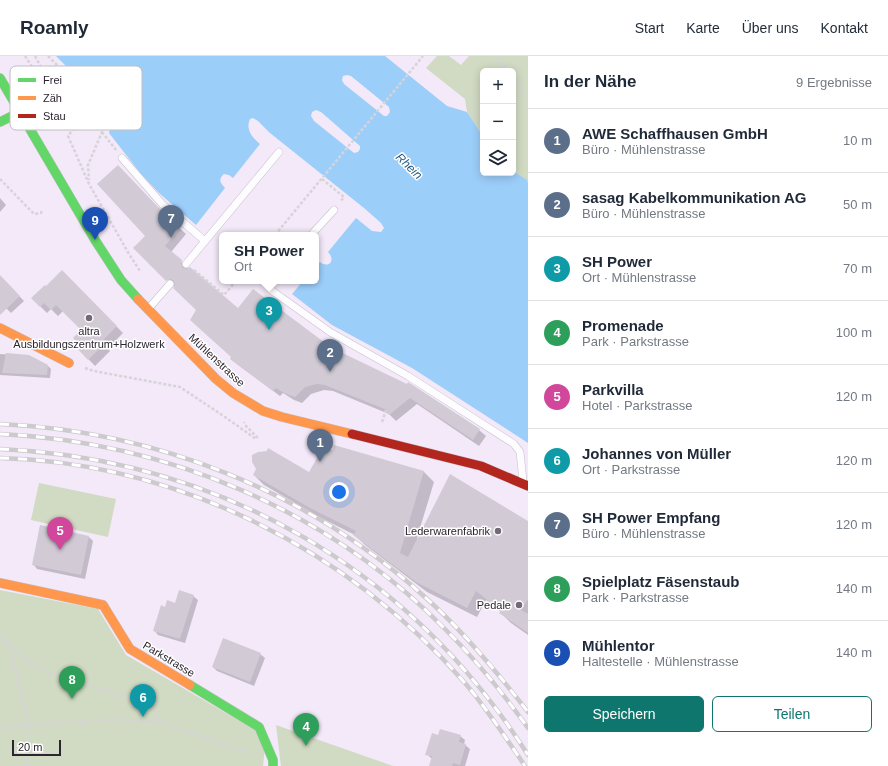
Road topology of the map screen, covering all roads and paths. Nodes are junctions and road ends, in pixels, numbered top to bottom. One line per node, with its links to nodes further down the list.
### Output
1 (25, 56): 6 (path)
2 (35, 56): 7 (path)
3 (48, 56): 8 (path)
4 (423, 56): 22 (path)
5 (497, 56): 9 (path)
6 (32, 66)
7 (40, 66)
8 (58, 66)
9 (506, 68)
10 (0, 78): 12 (main road, Mühlenstrasse)
11 (516, 82): 13 (path)
12 (10, 95)
13 (528, 99)
14 (10, 117): 15 (main road)
15 (0, 122)
16 (31, 130): 34 (main road, Mühlenstrasse)
17 (73, 130): 23 (path)
18 (102, 132): 20 (path); 23 (path)
19 (279, 152): 28 (lane)
20 (122, 158): 28 (lane)
21 (0, 179): 24 (path)
22 (322, 179): 25 (path); 26 (path)
23 (89, 184): 30 (path)
24 (42, 209)
25 (334, 210): 27 (lane)
26 (278, 232)
27 (314, 232)
28 (205, 241): 29 (lane)
29 (186, 264): 32 (path)
30 (141, 273)
31 (170, 284): 34 (lane)
32 (233, 284)
33 (272, 284): 40 (lane)
34 (148, 310): 40 (main road, Mühlenstrasse)
35 (0, 328): 36 (main road)
36 (69, 363): 38 (path)
37 (386, 410): 39 (path)
38 (244, 420)
39 (374, 422)
40 (526, 485)
41 (0, 584): 48 (main road, Parkstrasse)
42 (0, 636): 43 (path)
43 (9, 644): 44 (path); 45 (path)
44 (162, 723): 45 (path); 47 (path)
45 (29, 725): 46 (path); 49 (path)
46 (0, 727)
47 (250, 753)
48 (273, 763)
49 (27, 766)

